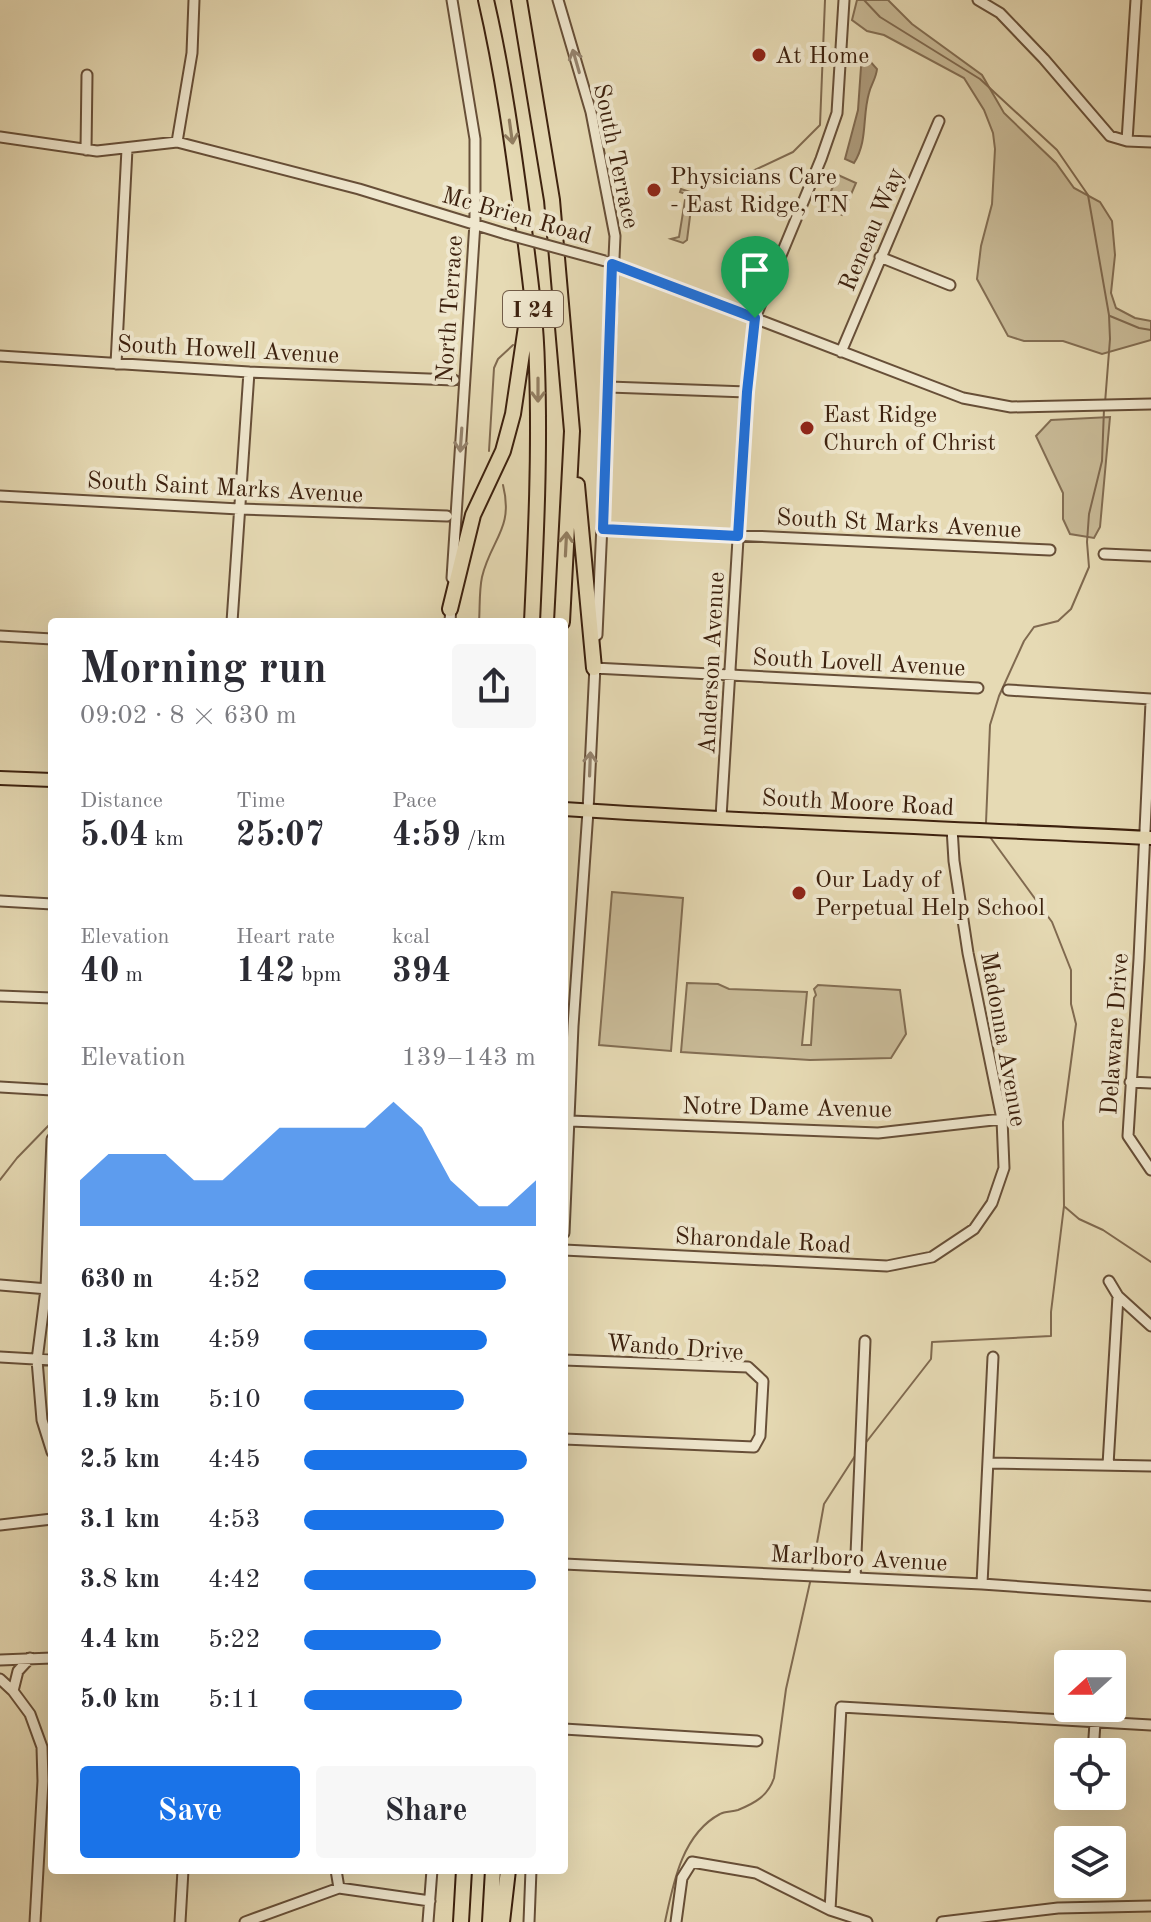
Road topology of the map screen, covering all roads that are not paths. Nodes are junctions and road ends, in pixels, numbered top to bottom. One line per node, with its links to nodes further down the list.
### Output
1 (194, 0): 13 (street)
2 (452, 0): 17 (street, North Terrace)
3 (486, 0): 21 (highway, I 24, one-way to 21)
4 (519, 0): 31 (highway, I 24)
5 (558, 0): 19 (street, South Terrace, one-way to 5)
6 (844, 0): 22 (street, Anderson Avenue)
7 (978, 0): 12 (street)
8 (1136, 0): 12 (street)
9 (87, 75): 16 (street)
10 (939, 121): 18 (street, Reneau Way)
11 (0, 137): 16 (street, Mc Brien Road)
12 (1127, 141): 14 (street)
13 (177, 142): 15 (street, Mc Brien Road); 17 (street, Mc Brien Road)
14 (1151, 142)
15 (127, 149): 16 (street, Mc Brien Road); 25 (street)
16 (86, 150)
17 (475, 223): 19 (street, Mc Brien Road, bridge); 40 (street, North Terrace, one-way to 40)
18 (880, 257): 20 (street); 23 (street, Reneau Way)
19 (609, 263): 22 (street, Mc Brien Road); 28 (street, South Terrace)
20 (950, 285)
21 (532, 289): 40 (highway); 42 (highway, I 24, one-way to 42)
22 (755, 318): 23 (street, Mc Brien Road); 29 (street, Anderson Avenue)
23 (841, 352): 30 (street, Mc Brien Road)
24 (0, 356): 25 (street, South Howell Avenue)
25 (116, 364): 26 (street, South Howell Avenue)
26 (249, 372): 27 (street, South Howell Avenue); 33 (street)
27 (454, 380)
28 (609, 387): 29 (street); 35 (street, South Terrace)
29 (747, 392): 36 (street, Anderson Avenue)
30 (1151, 404)
31 (572, 431): 43 (highway, I 24, one-way to 31); 46 (highway)
32 (0, 496): 33 (street, South Saint Marks Avenue)
33 (239, 509): 34 (street, South Saint Marks Avenue); 41 (street)
34 (447, 516)
35 (603, 529): 36 (street, South St Marks Avenue); 46 (street, South Terrace)
36 (738, 536): 37 (street, South St Marks Avenue); 47 (street, Anderson Avenue)
37 (1050, 550)
38 (1104, 554): 39 (street)
39 (1151, 556)
40 (450, 616)
41 (232, 618)
42 (532, 618)
43 (562, 618)
44 (0, 636): 45 (street)
45 (48, 639)
46 (594, 668): 47 (street, South Lovell Avenue); 54 (street, South Terrace, one-way to 46)
47 (731, 675): 48 (street, South Lovell Avenue); 55 (street, Anderson Avenue)
48 (978, 688)
49 (1008, 690): 50 (street)
50 (1151, 700): 51 (street, Delaware Drive)
51 (1151, 717): 57 (street, Delaware Drive)
52 (0, 778): 53 (main road)
53 (48, 780)
54 (576, 810): 55 (main road, South Moore Road); 69 (street, South Terrace)
55 (721, 817): 56 (main road, South Moore Road)
56 (952, 828): 57 (main road, South Moore Road); 68 (street, Madonna Avenue)
57 (1148, 838): 60 (street, Delaware Drive)
58 (0, 901): 59 (street)
59 (48, 904)
60 (1139, 959): 61 (street); 64 (street, Delaware Drive)
61 (1151, 960)
62 (0, 996): 63 (street)
63 (48, 998)
64 (1130, 1082): 65 (street); 71 (street, Delaware Drive)
65 (1151, 1083)
66 (0, 1087): 67 (street)
67 (48, 1090)
68 (1002, 1119): 69 (street, Notre Dame Avenue); 72 (street, Madonna Avenue)
69 (570, 1121): 70 (street, South Terrace)
70 (568, 1158)
71 (1151, 1170)
72 (957, 1243): 73 (street, Sharondale Road)
73 (568, 1250)
74 (1109, 1281): 78 (street)
75 (0, 1285): 76 (street)
76 (48, 1289)
77 (48, 1295): 83 (street)
78 (1118, 1296): 79 (street); 89 (street)
79 (1151, 1326)
80 (865, 1341): 94 (street)
81 (0, 1357): 83 (street)
82 (993, 1357): 88 (street)
83 (37, 1360): 84 (street); 86 (street)
84 (48, 1360)
85 (568, 1360): 87 (street, Wando Drive)
86 (48, 1439)
87 (568, 1439)
88 (989, 1463): 89 (street); 95 (street)
89 (1108, 1465): 90 (street)
90 (1151, 1466)
91 (48, 1519): 92 (street)
92 (0, 1525)
93 (568, 1564): 94 (street, Marlboro Avenue)
94 (855, 1578): 95 (street, Marlboro Avenue)
95 (982, 1584): 96 (street, Marlboro Avenue)
96 (1151, 1596)
97 (30, 1658): 98 (street); 99 (street); 101 (street)
98 (48, 1658)
99 (0, 1660)
100 (0, 1679): 101 (street)
101 (13, 1691): 120 (street)
102 (1095, 1723): 103 (street); 105 (street); 117 (street)
103 (1151, 1725)
104 (568, 1729): 106 (street)
105 (1094, 1738)
106 (757, 1741)
107 (183, 1874): 121 (street)
108 (337, 1874): 114 (street)
109 (432, 1874): 115 (street)
110 (462, 1874): 118 (highway)
111 (493, 1874): 124 (highway)
112 (508, 1874): 125 (highway)
113 (531, 1874): 126 (street)
114 (339, 1888): 115 (street); 122 (street)
115 (430, 1901): 123 (street)
116 (1151, 1906): 119 (street)
117 (830, 1910): 127 (street); 128 (street)
118 (461, 1917)
119 (960, 1921): 129 (street)
120 (35, 1922)
121 (180, 1922)
122 (245, 1922)
123 (428, 1922)
124 (490, 1922)
125 (502, 1922)
126 (529, 1922)
127 (676, 1922)
128 (867, 1922)
129 (942, 1922)

